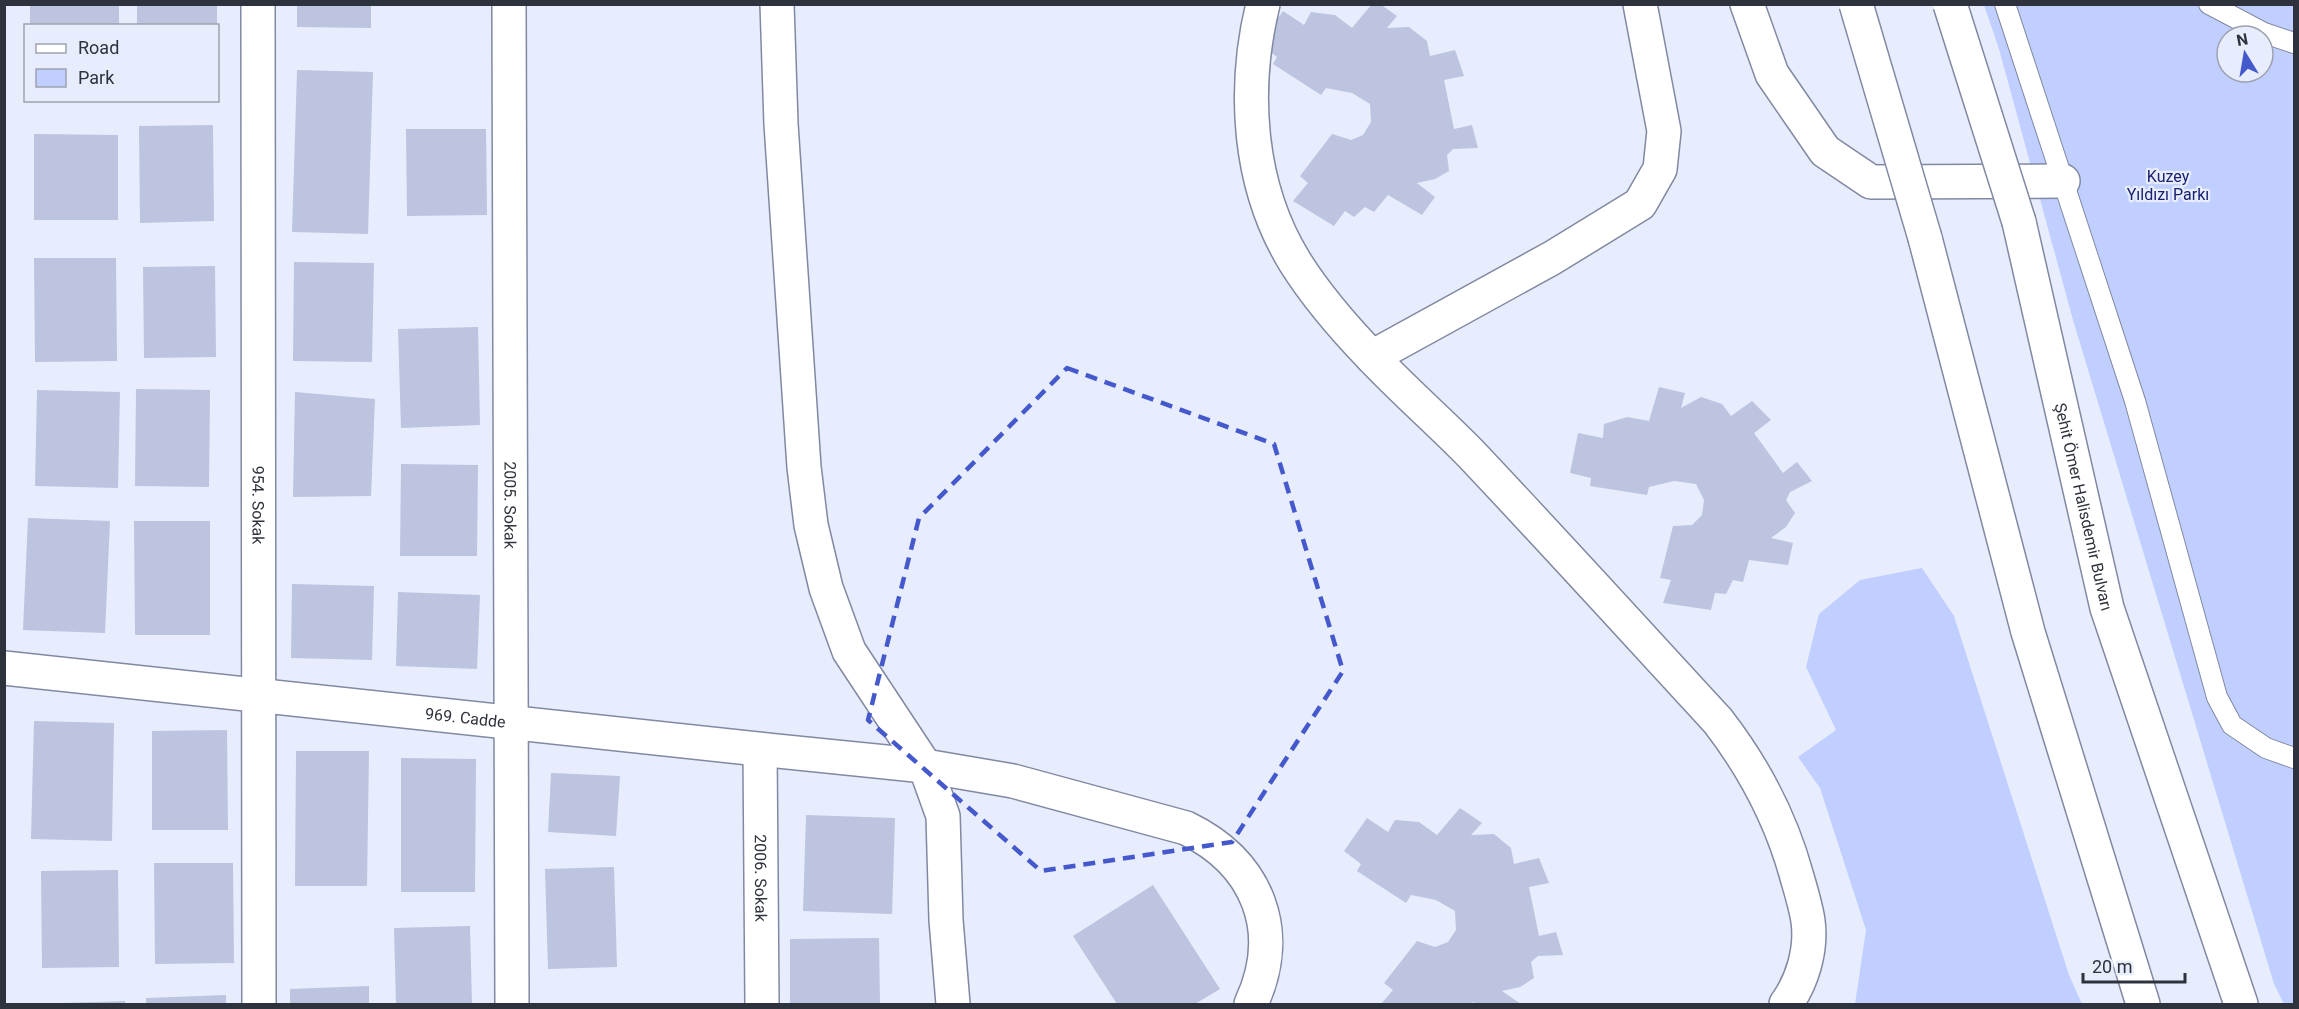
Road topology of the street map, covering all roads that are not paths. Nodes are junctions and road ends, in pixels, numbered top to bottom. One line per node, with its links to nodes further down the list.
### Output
1 (258, 4): 15 (main road, 954. Sokak)
2 (509, 4): 16 (main road, 2005. Sokak)
3 (777, 4): 19 (main road)
4 (1263, 4): 13 (main road)
5 (1640, 4): 13 (main road)
6 (1747, 4): 12 (main road)
7 (1856, 4): 26 (main road, bridge)
8 (1950, 4): 27 (main road, Şehit Ömer Halisdemir Bulvarı, bridge)
9 (2005, 4): 12 (lane)
10 (2209, 4): 11 (lane)
11 (2295, 43)
12 (2063, 181): 18 (lane)
13 (1372, 357): 25 (main road)
14 (4, 668): 15 (main road, 969. Cadde)
15 (258, 693): 16 (main road, 969. Cadde); 20 (main road, 954. Sokak)
16 (511, 721): 17 (main road, 969. Cadde); 21 (main road, 2005. Sokak)
17 (760, 750): 19 (main road, 969. Cadde); 22 (main road, 2006. Sokak)
18 (2295, 758)
19 (925, 766): 23 (main road); 24 (main road, 969. Cadde)
20 (259, 1005)
21 (512, 1005)
22 (762, 1005)
23 (953, 1005)
24 (1251, 1005)
25 (1786, 1005)
26 (2143, 1005)
27 (2241, 1005)

